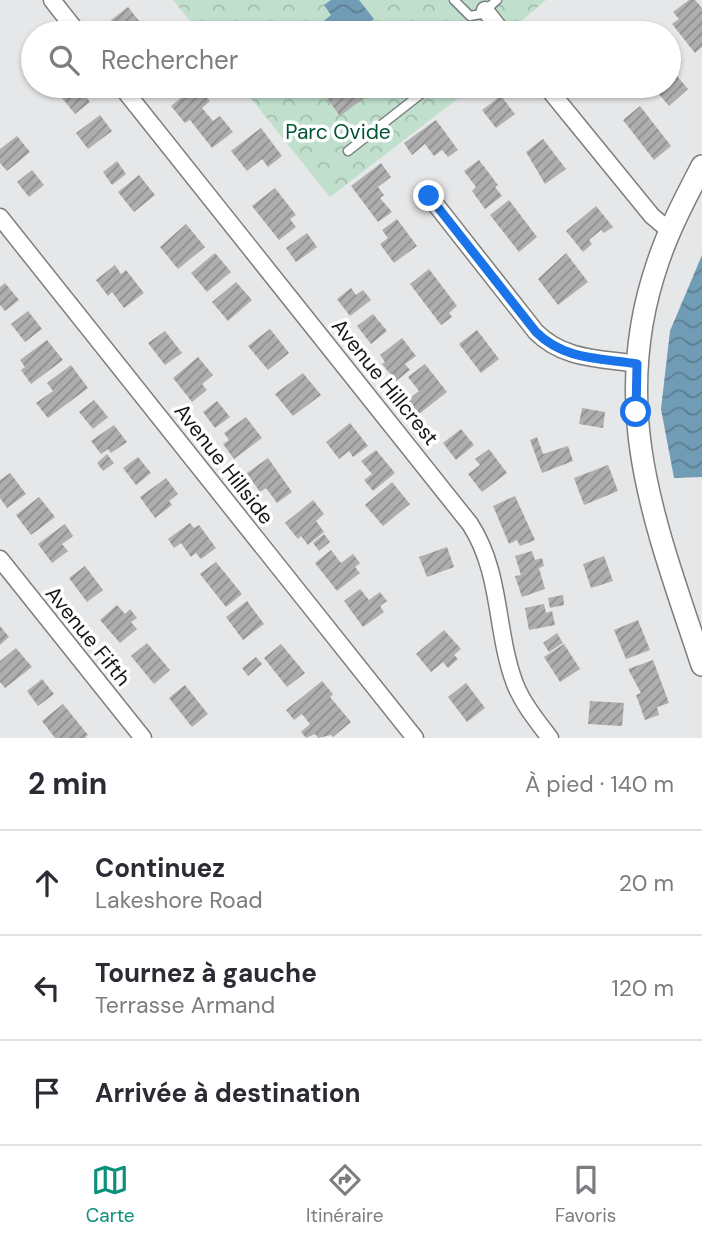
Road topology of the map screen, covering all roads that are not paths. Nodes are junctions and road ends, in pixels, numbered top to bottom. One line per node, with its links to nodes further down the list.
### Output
1 (52, 0): 4 (street)
2 (454, 0): 3 (lane)
3 (491, 5)
4 (69, 21)
5 (131, 98): 18 (street, Avenue Hillcrest)
6 (416, 98): 8 (lane)
7 (556, 98): 12 (street)
8 (348, 151)
9 (702, 166): 12 (street)
10 (429, 196): 13 (street)
11 (0, 217): 17 (street, Avenue Hillside)
12 (671, 232): 13 (street)
13 (637, 364): 15 (street)
14 (0, 559): 16 (street, Avenue Fifth)
15 (702, 665)
16 (143, 738)
17 (415, 738)
18 (550, 738)

